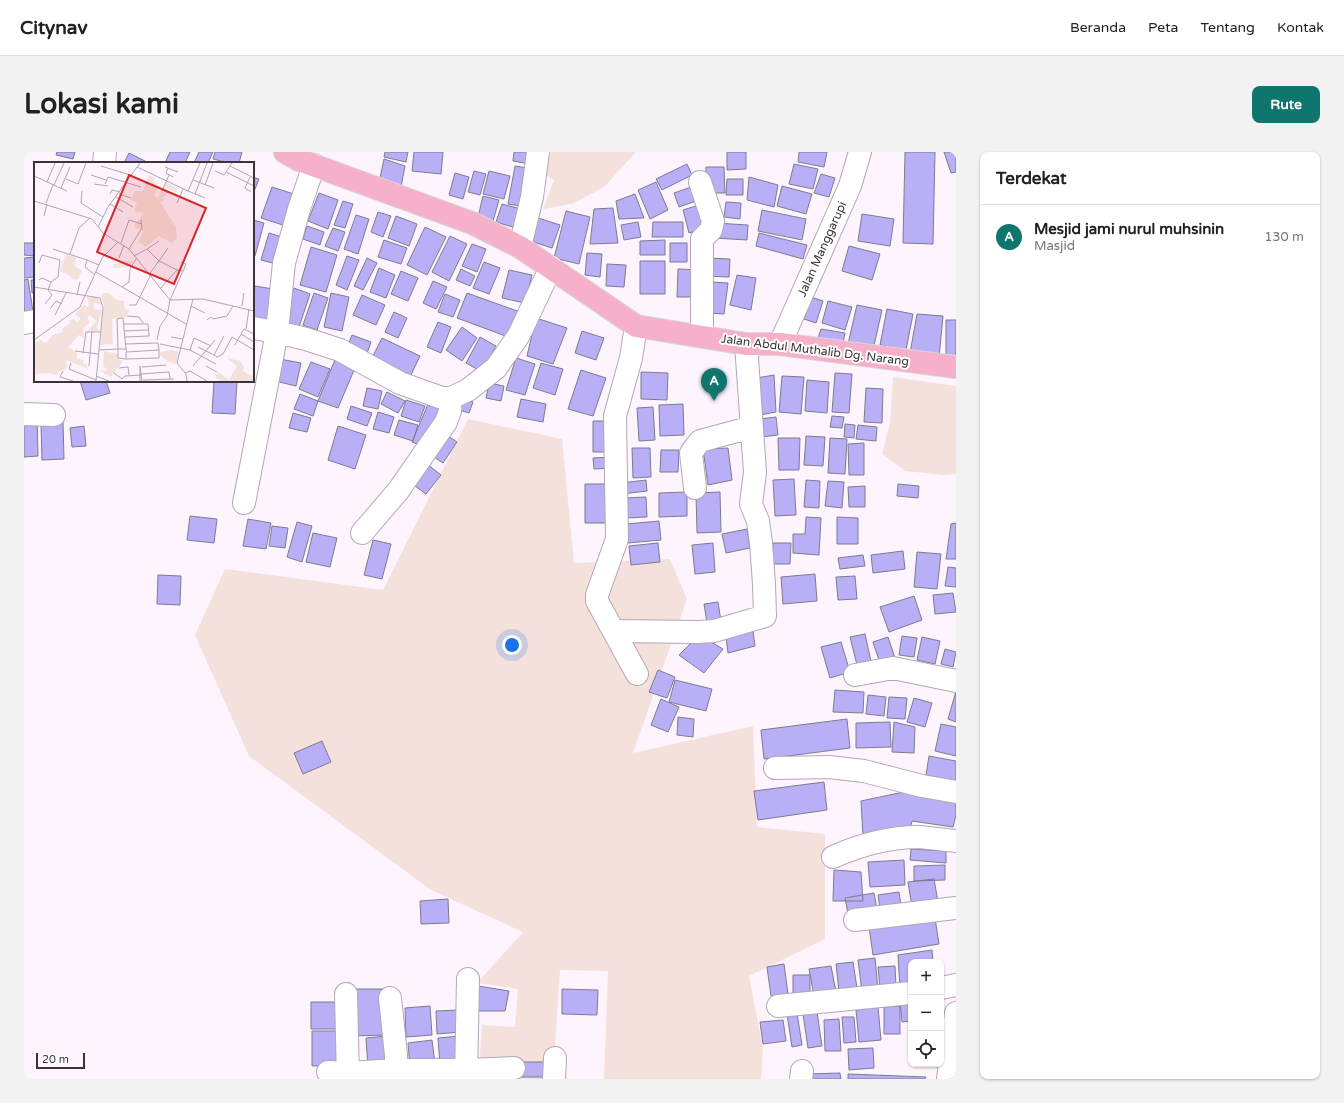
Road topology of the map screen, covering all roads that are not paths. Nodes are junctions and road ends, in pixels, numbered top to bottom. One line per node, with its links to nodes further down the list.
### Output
1 (105, 152): 5 (street)
2 (538, 152): 7 (street)
3 (860, 152): 16 (street, Jalan Manggarupi)
4 (300, 157): 7 (main road, Jalan Abdul Muthalib Dg. Narang); 13 (street)
5 (104, 162)
6 (700, 182): 14 (street)
7 (520, 247): 8 (main road, Jalan Abdul Muthalib Dg. Narang)
8 (551, 267): 11 (main road, Jalan Abdul Muthalib Dg. Narang); 18 (street)
9 (34, 321): 10 (street)
10 (24, 323)
11 (636, 326): 14 (main road, Jalan Abdul Muthalib Dg. Narang); 25 (street)
12 (254, 328): 13 (street)
13 (277, 332): 18 (street); 23 (street)
14 (702, 336): 15 (main road, Jalan Abdul Muthalib Dg. Narang)
15 (746, 344): 16 (main road, Jalan Abdul Muthalib Dg. Narang); 21 (street)
16 (780, 344): 17 (main road, Jalan Abdul Muthalib Dg. Narang)
17 (956, 368)
18 (451, 398): 24 (street)
19 (24, 414): 20 (street)
20 (54, 415)
21 (752, 427): 22 (street); 25 (street)
22 (695, 488)
23 (244, 503)
24 (362, 533)
25 (614, 631): 26 (street)
26 (637, 674)
27 (854, 675): 28 (street)
28 (956, 681)
29 (775, 768): 30 (street)
30 (956, 792)
31 (956, 841): 32 (street)
32 (833, 857)
33 (956, 908): 34 (street)
34 (855, 920)
35 (468, 979): 45 (street)
36 (956, 985): 37 (street)
37 (944, 987)
38 (908, 993): 41 (street)
39 (346, 994): 46 (street)
40 (390, 998): 44 (street)
41 (778, 1006)
42 (956, 1013): 47 (street)
43 (514, 1068): 45 (street)
44 (396, 1070): 45 (street); 46 (street)
45 (466, 1074)
46 (342, 1075)
47 (948, 1079)

